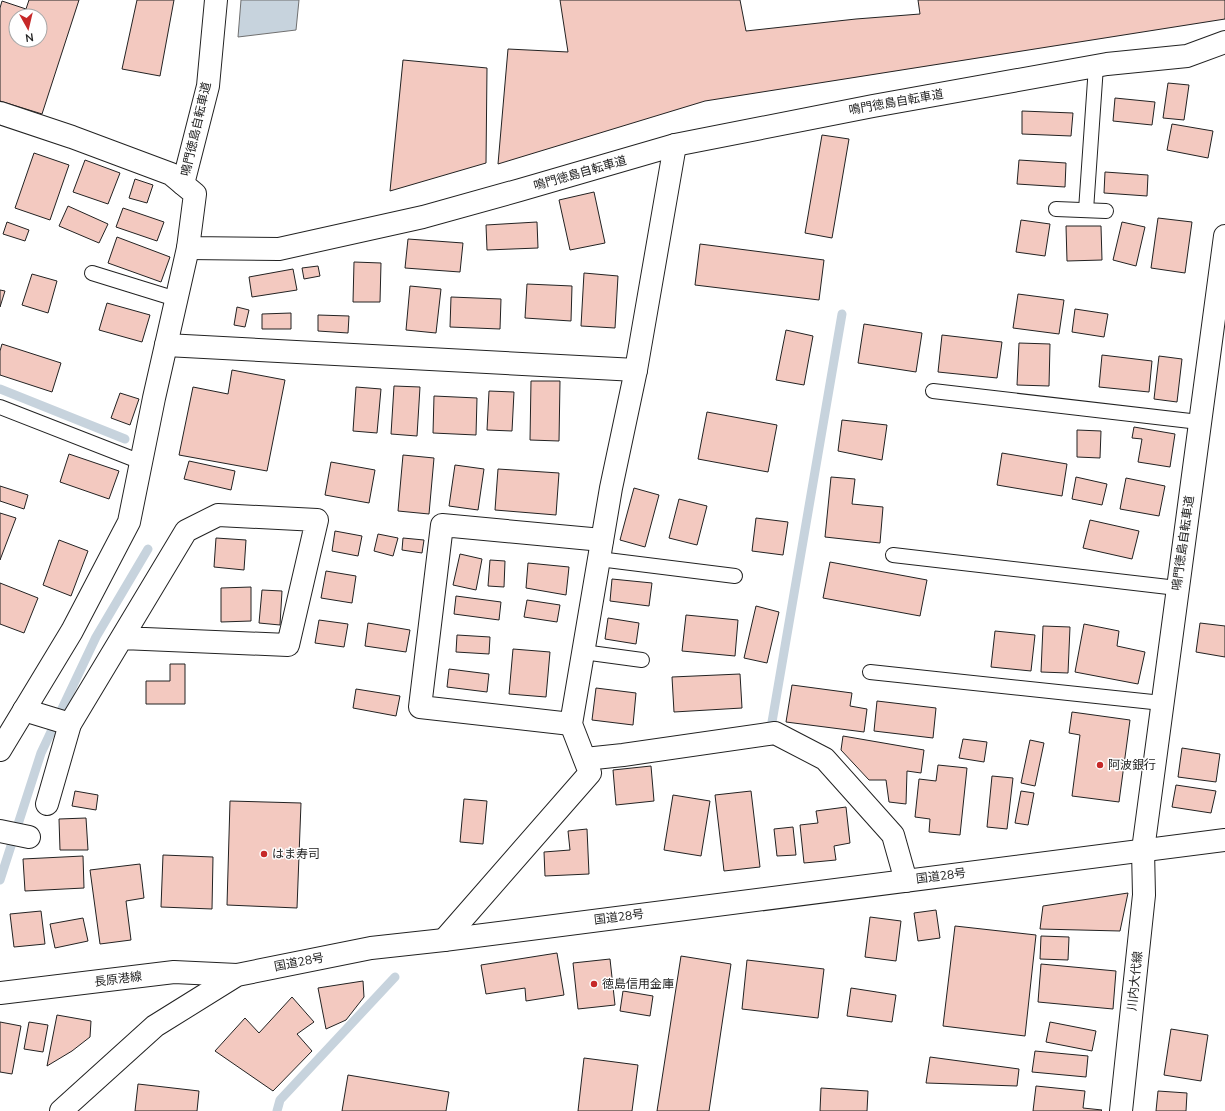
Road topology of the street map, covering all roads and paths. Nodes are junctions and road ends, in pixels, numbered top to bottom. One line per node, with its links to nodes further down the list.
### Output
1 (216, 0): 6 (main road, 鳴門徳島自転車道)
2 (1225, 42): 3 (main road, 鳴門徳島自転車道)
3 (1096, 66): 5 (main road, 鳴門徳島自転車道); 8 (lane)
4 (0, 112): 6 (main road)
5 (675, 145): 11 (main road, 鳴門徳島自転車道); 15 (main road)
6 (183, 184): 11 (main road, 鳴門徳島自転車道)
7 (1056, 209): 8 (lane)
8 (1086, 210): 9 (lane)
9 (1106, 210)
10 (1225, 236): 18 (main road, 鳴門徳島自転車道)
11 (188, 248): 13 (main road)
12 (92, 273): 13 (lane)
13 (176, 299): 14 (main road)
14 (166, 345): 15 (main road); 19 (main road)
15 (636, 370): 20 (main road)
16 (933, 391): 18 (lane)
17 (0, 407): 19 (lane)
18 (1199, 422): 23 (main road, 鳴門徳島自転車道)
19 (141, 462): 29 (main road)
20 (601, 550): 22 (lane); 25 (main road); 31 (main road)
21 (892, 555): 23 (lane)
22 (735, 576)
23 (1177, 588): 28 (main road, 鳴門徳島自転車道)
24 (122, 638): 24 (main road); 30 (main road)
25 (583, 652): 26 (lane); 31 (main road)
26 (642, 660)
27 (870, 672): 28 (lane)
28 (1162, 703): 38 (main road, 鳴門徳島自転車道)
29 (24, 710): 30 (main road); 32 (main road)
30 (70, 724): 34 (main road)
31 (572, 724): 33 (main road)
32 (0, 750)
33 (585, 759): 39 (main road); 40 (main road)
34 (47, 804)
35 (0, 831): 36 (main road)
36 (29, 837)
37 (1225, 840): 38 (main road, 国道28号)
38 (1143, 850): 39 (main road, 国道28号); 44 (main road, 川内大代線)
39 (906, 881): 40 (main road, 国道28号)
40 (444, 940): 41 (main road, 国道28号)
41 (237, 975): 42 (main road, 長原港線); 43 (main road, 国道28号)
42 (0, 993)
43 (60, 1111)
44 (1121, 1111)

